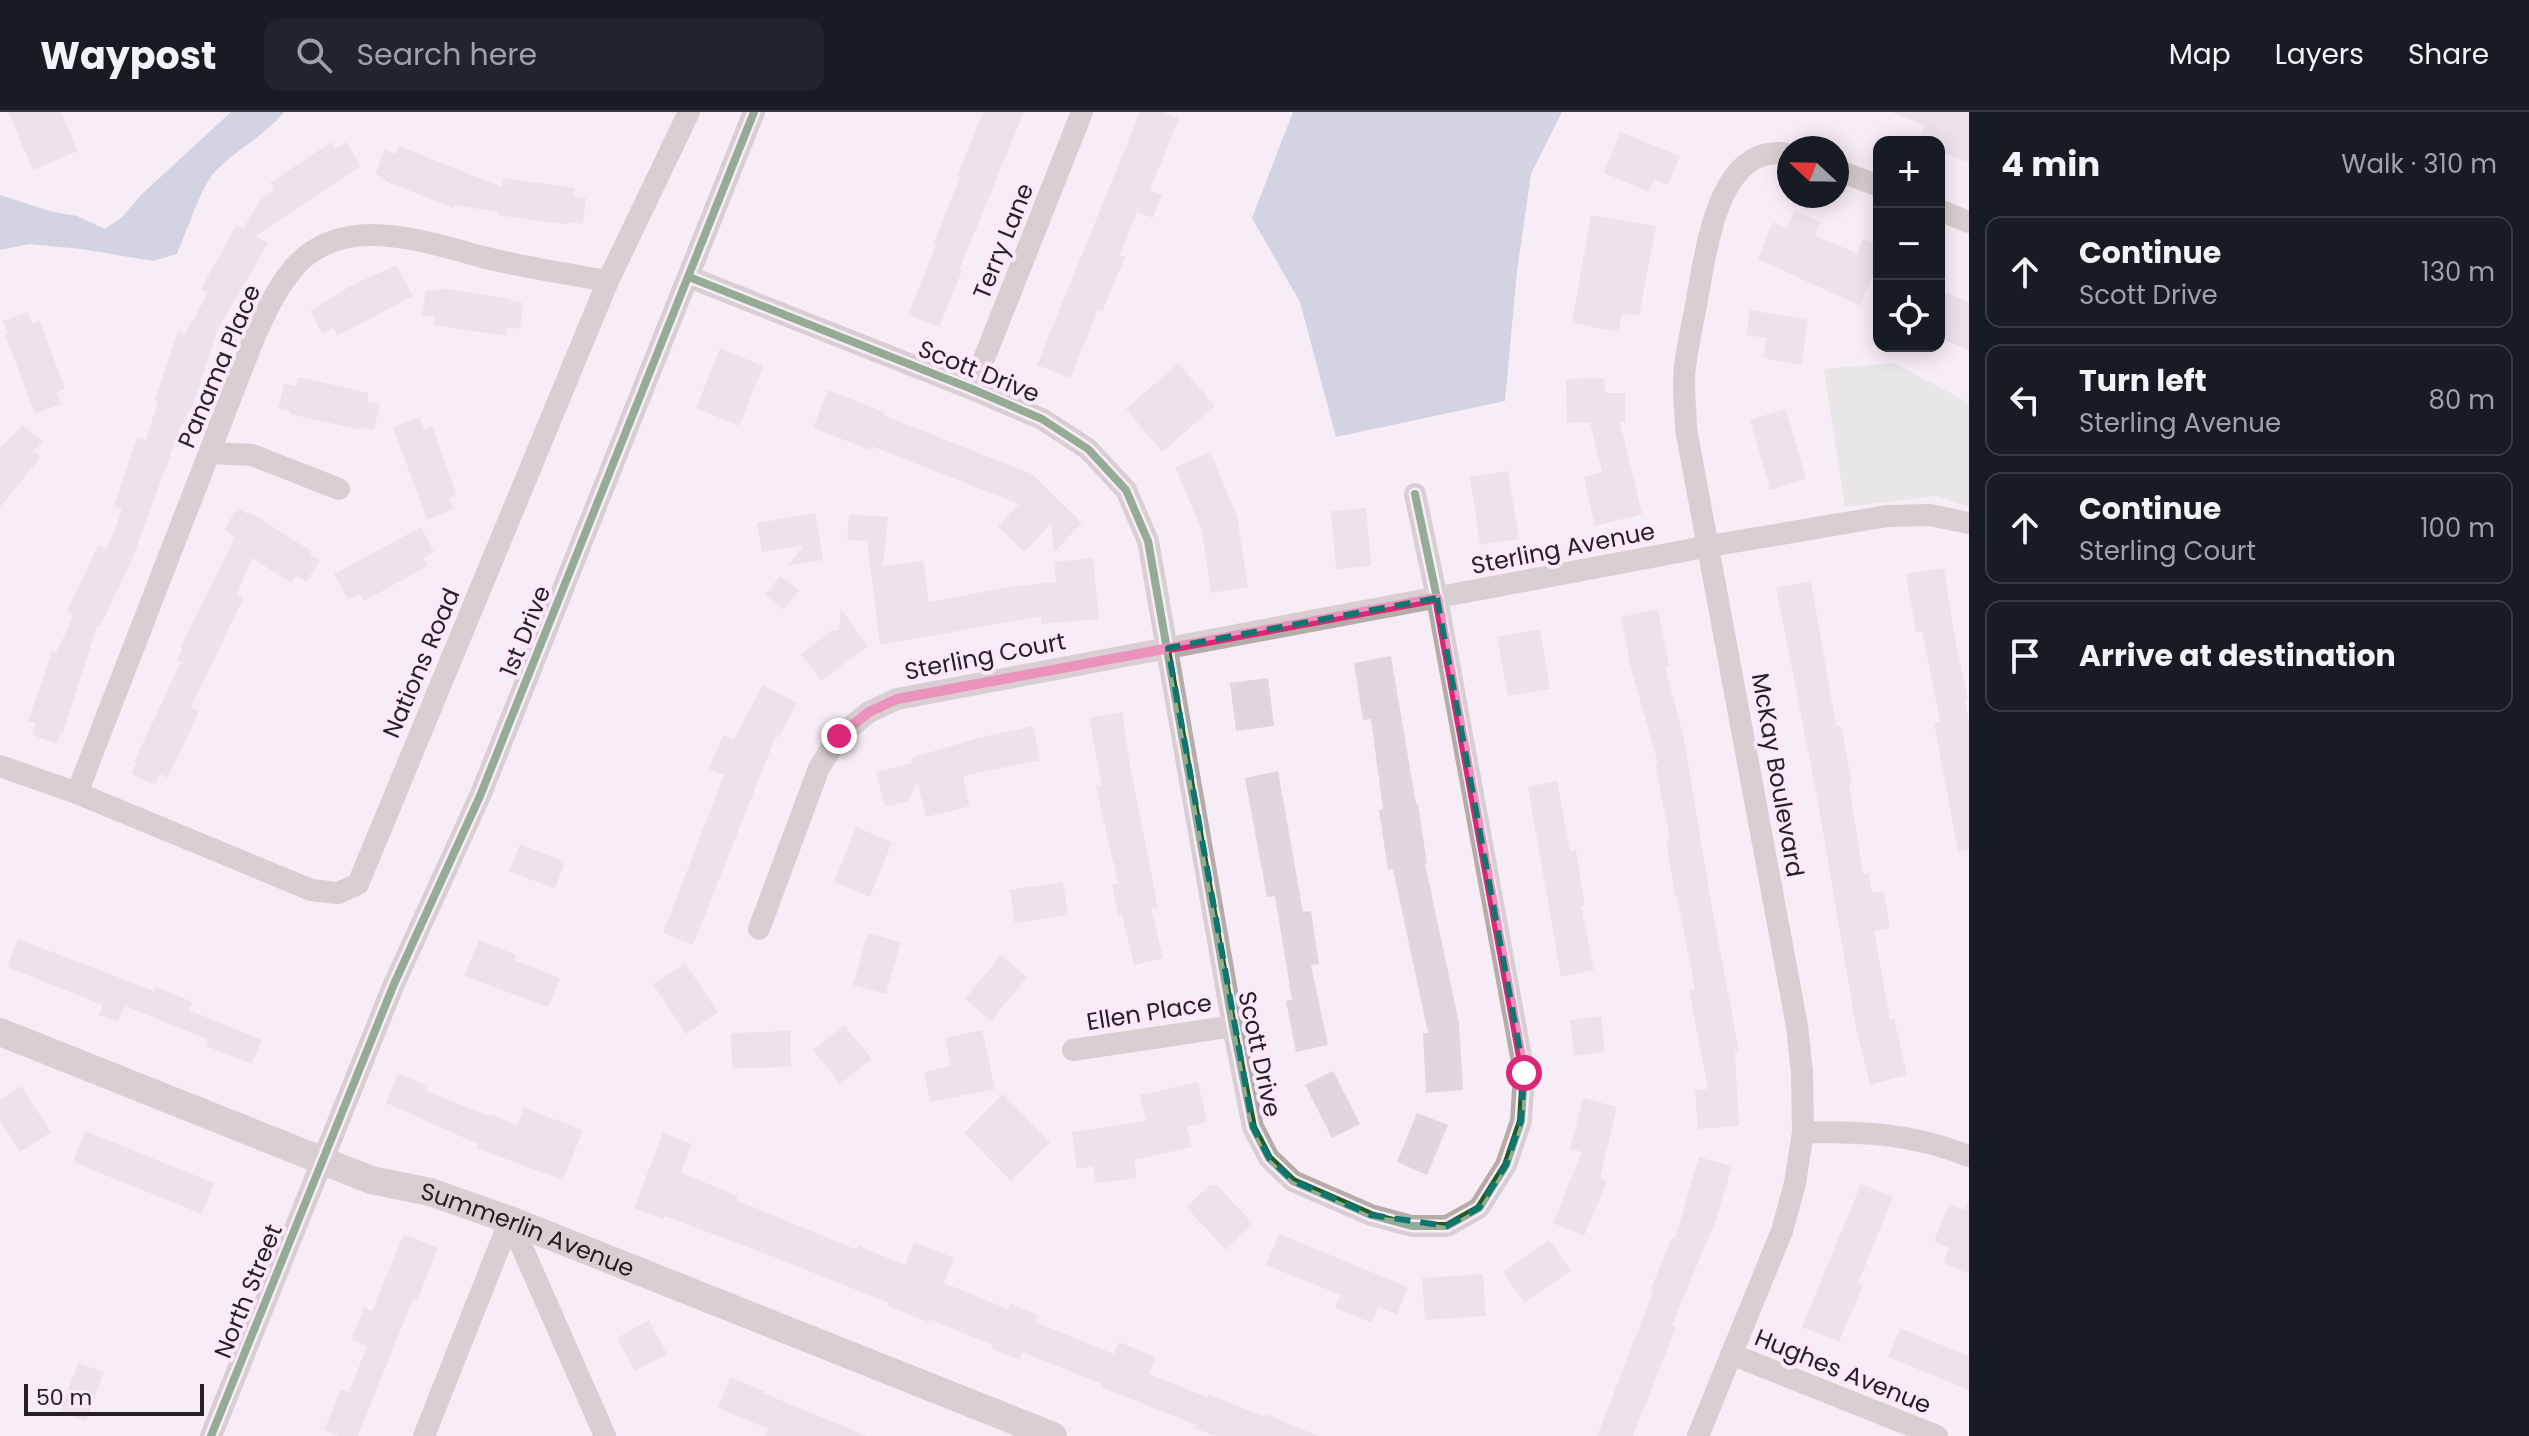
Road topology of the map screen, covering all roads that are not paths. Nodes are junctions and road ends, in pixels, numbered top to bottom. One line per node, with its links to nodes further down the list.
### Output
1 (689, 112): 10 (street, Nations Road)
2 (754, 112): 9 (street, 1st Drive)
3 (1082, 112): 11 (street, Terry Lane)
4 (1777, 153): 16 (street, McKay Boulevard)
5 (1849, 175): 6 (street)
6 (1873, 184)
7 (1945, 212): 8 (street)
8 (1969, 222)
9 (689, 277): 11 (street, Scott Drive); 27 (street, 1st Drive)
10 (608, 281): 12 (street, Panama Place); 20 (street, Nations Road)
11 (972, 389): 18 (street, Scott Drive)
12 (210, 453): 13 (street); 20 (street, Panama Place)
13 (339, 489)
14 (1415, 494): 17 (street, Scott Drive)
15 (1969, 523): 16 (street, Sterling Avenue)
16 (1710, 546): 17 (street, Sterling Avenue); 25 (street, McKay Boulevard)
17 (1437, 598): 18 (street, Sterling Avenue); 22 (street, Scott Drive)
18 (1168, 648): 21 (street, Sterling Court); 22 (street, Scott Drive)
19 (0, 766): 20 (street, Nations Road)
20 (77, 793)
21 (759, 929)
22 (1233, 1026): 24 (street, Ellen Place)
23 (0, 1032): 27 (street, Summerlin Avenue)
24 (1073, 1050)
25 (1803, 1132): 26 (street); 29 (street, McKay Boulevard)
26 (1969, 1156)
27 (322, 1160): 28 (street, Summerlin Avenue); 30 (street, North Street)
28 (510, 1220): 31 (street); 32 (street); 33 (street, Summerlin Avenue)
29 (1731, 1354): 34 (street, McKay Boulevard); 35 (street, Hughes Avenue)
30 (211, 1436)
31 (424, 1436)
32 (605, 1436)
33 (1053, 1436)
34 (1698, 1436)
35 (1937, 1436)

